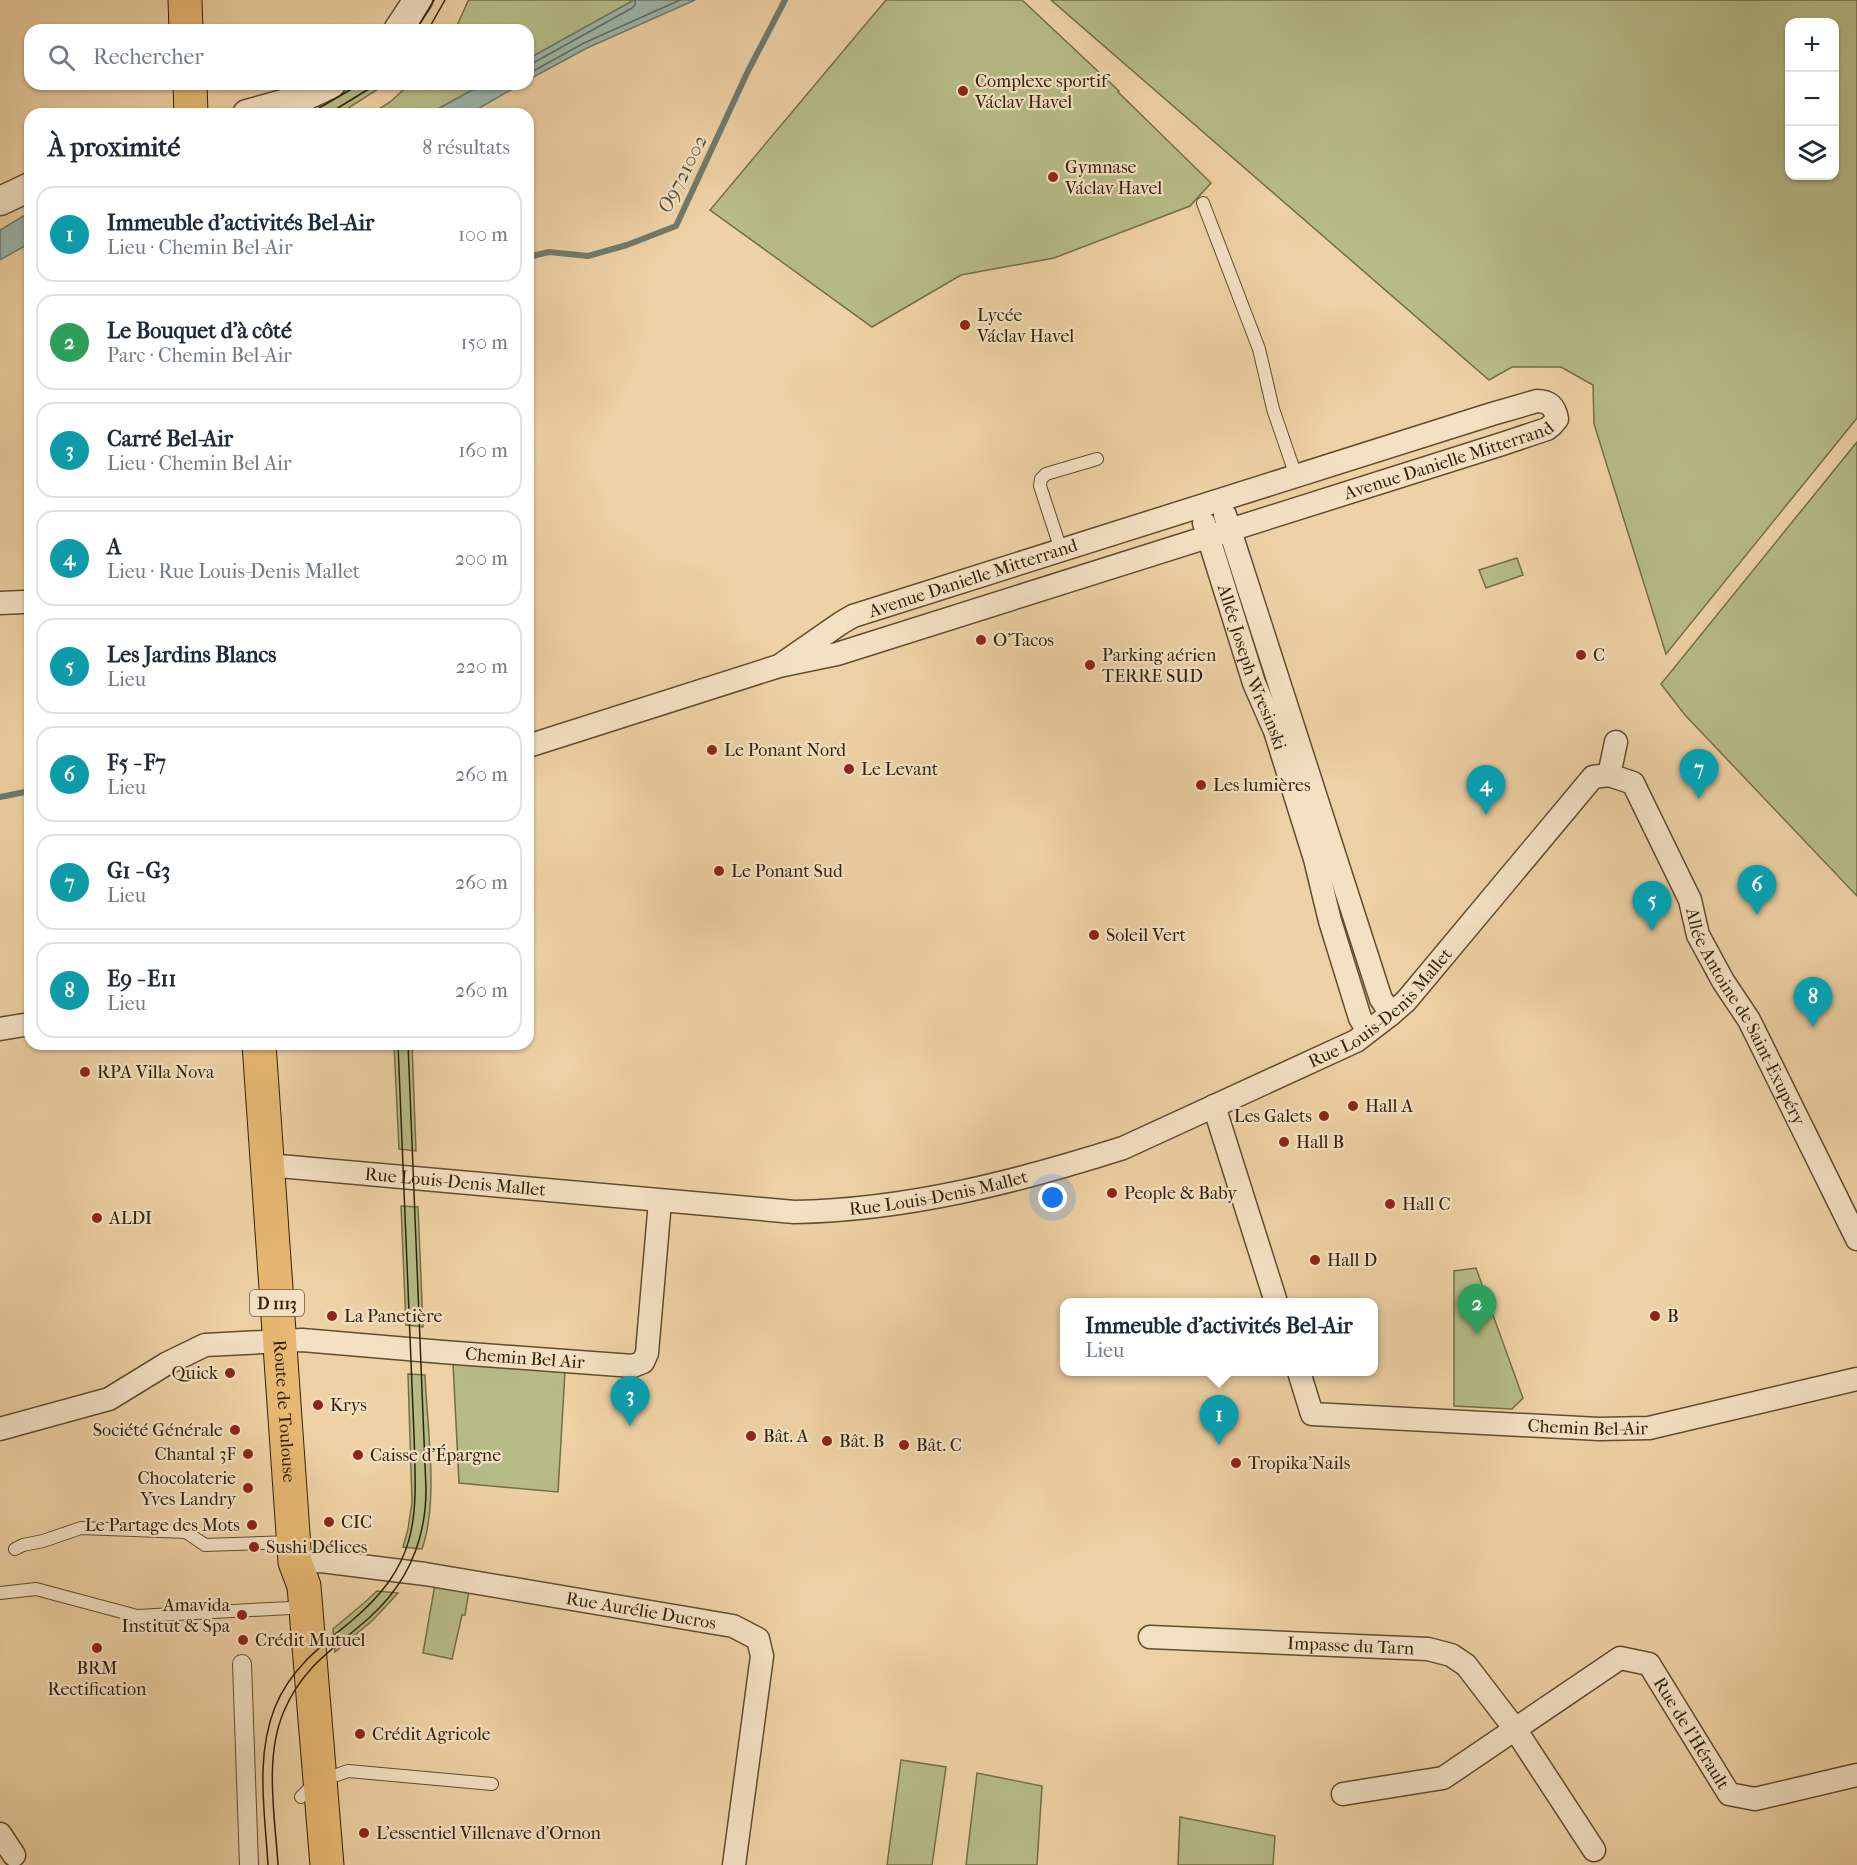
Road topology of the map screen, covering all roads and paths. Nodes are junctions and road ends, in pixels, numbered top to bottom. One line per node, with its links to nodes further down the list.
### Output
1 (184, 0): 3 (main road)
2 (418, 0): 4 (street)
3 (186, 24)
4 (402, 24)
5 (190, 90): 7 (main road)
6 (319, 90): 8 (street)
7 (191, 108)
8 (269, 108)
9 (24, 190): 10 (street)
10 (0, 201)
11 (1203, 203): 13 (lane)
12 (1097, 459): 18 (lane)
13 (1296, 476): 14 (street, Avenue Danielle Mitterrand); 16 (street, Avenue Danielle Mitterrand)
14 (1221, 500): 15 (street, Avenue Danielle Mitterrand); 16 (street, Allée Joseph Wresinski)
15 (1198, 507): 17 (street, Allée Joseph Wresinski); 18 (street, Avenue Danielle Mitterrand)
16 (1230, 529): 17 (street, Avenue Danielle Mitterrand); 25 (street, Allée Joseph Wresinski)
17 (1208, 536): 21 (street, Avenue Danielle Mitterrand); 28 (street, Allée Joseph Wresinski)
18 (1061, 550): 21 (street, Avenue Danielle Mitterrand)
19 (23, 602): 20 (street)
20 (0, 603)
21 (779, 666): 23 (street, Avenue Danielle Mitterrand)
22 (1616, 742): 24 (street)
23 (534, 744)
24 (1609, 775): 25 (street, Rue Louis-Denis Mallet); 33 (street, Allée Antoine de Saint-Exupéry)
25 (1391, 1014): 28 (street, Rue Louis-Denis Mallet)
26 (24, 1025): 27 (street)
27 (0, 1029)
28 (1368, 1031): 30 (street, Rue Louis-Denis Mallet)
29 (259, 1050): 31 (main road, Route de Toulouse / D 1113)
30 (1214, 1106): 32 (street, Rue Louis-Denis Mallet); 34 (street)
31 (268, 1165): 32 (street, Rue Louis-Denis Mallet); 35 (main road, Route de Toulouse / D 1113)
32 (660, 1201): 35 (street, Chemin Bel Air)
33 (1857, 1239)
34 (1275, 1298)
35 (279, 1341): 38 (street, Chemin Bel Air); 40 (main road, Route de Toulouse / D 1113)
36 (1301, 1376): 37 (street, Chemin Bel-Air)
37 (1857, 1379)
38 (0, 1429)
39 (15, 1548): 40 (lane)
40 (295, 1552): 42 (main road, Route de Toulouse / D 1113); 48 (main road, Route de Toulouse / D 1113); 56 (street, Rue Aurélie Ducros)
41 (0, 1593): 42 (lane)
42 (290, 1608): 48 (main road, Route de Toulouse / D 1113)
43 (1150, 1638): 45 (street, Impasse du Tarn)
44 (242, 1664): 53 (street)
45 (1515, 1729): 46 (street, Rue de l'Hérault); 49 (street, Rue de l'Hérault); 51 (street, Impasse du Tarn)
46 (1857, 1775)
47 (492, 1784): 48 (lane)
48 (311, 1788): 54 (main road, Route de Toulouse / D 1113); 55 (main road, Route de Toulouse / D 1113)
49 (1343, 1794)
50 (0, 1834): 52 (street)
51 (1594, 1850)
52 (14, 1855)
53 (249, 1865)
54 (304, 1865)
55 (327, 1865)
56 (734, 1865)

